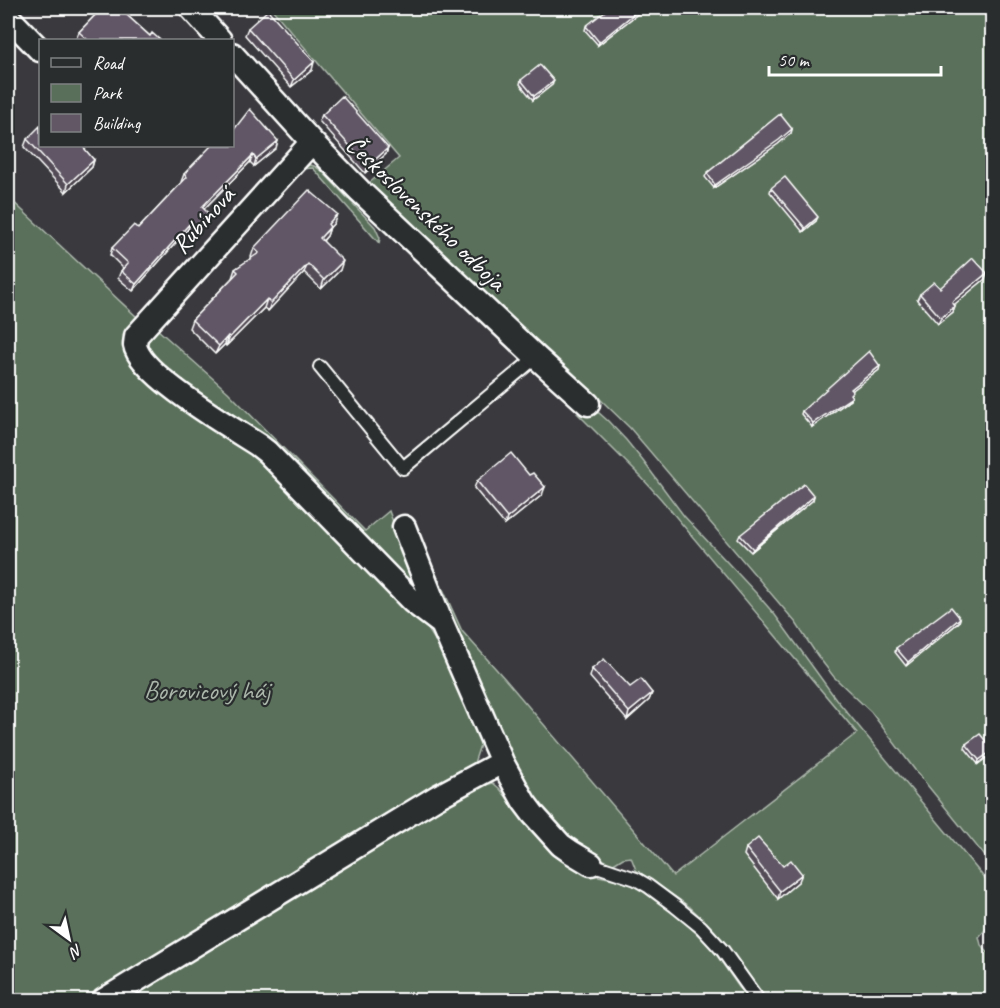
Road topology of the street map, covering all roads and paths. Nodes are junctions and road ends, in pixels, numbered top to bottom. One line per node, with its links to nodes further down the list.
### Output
1 (190, 8): 3 (street)
2 (8, 17): 4 (street)
3 (219, 39)
4 (39, 49)
5 (234, 56): 6 (street, Československého odboja)
6 (312, 142): 7 (street, Československého odboja); 11 (street, Rubínová)
7 (536, 357): 8 (lane); 9 (street, Československého odboja)
8 (320, 367)
9 (588, 404)
10 (404, 527): 11 (street)
11 (442, 624): 12 (street)
12 (502, 762): 13 (street); 14 (street)
13 (591, 864): 15 (lane)
14 (104, 1000)
15 (758, 1000)

